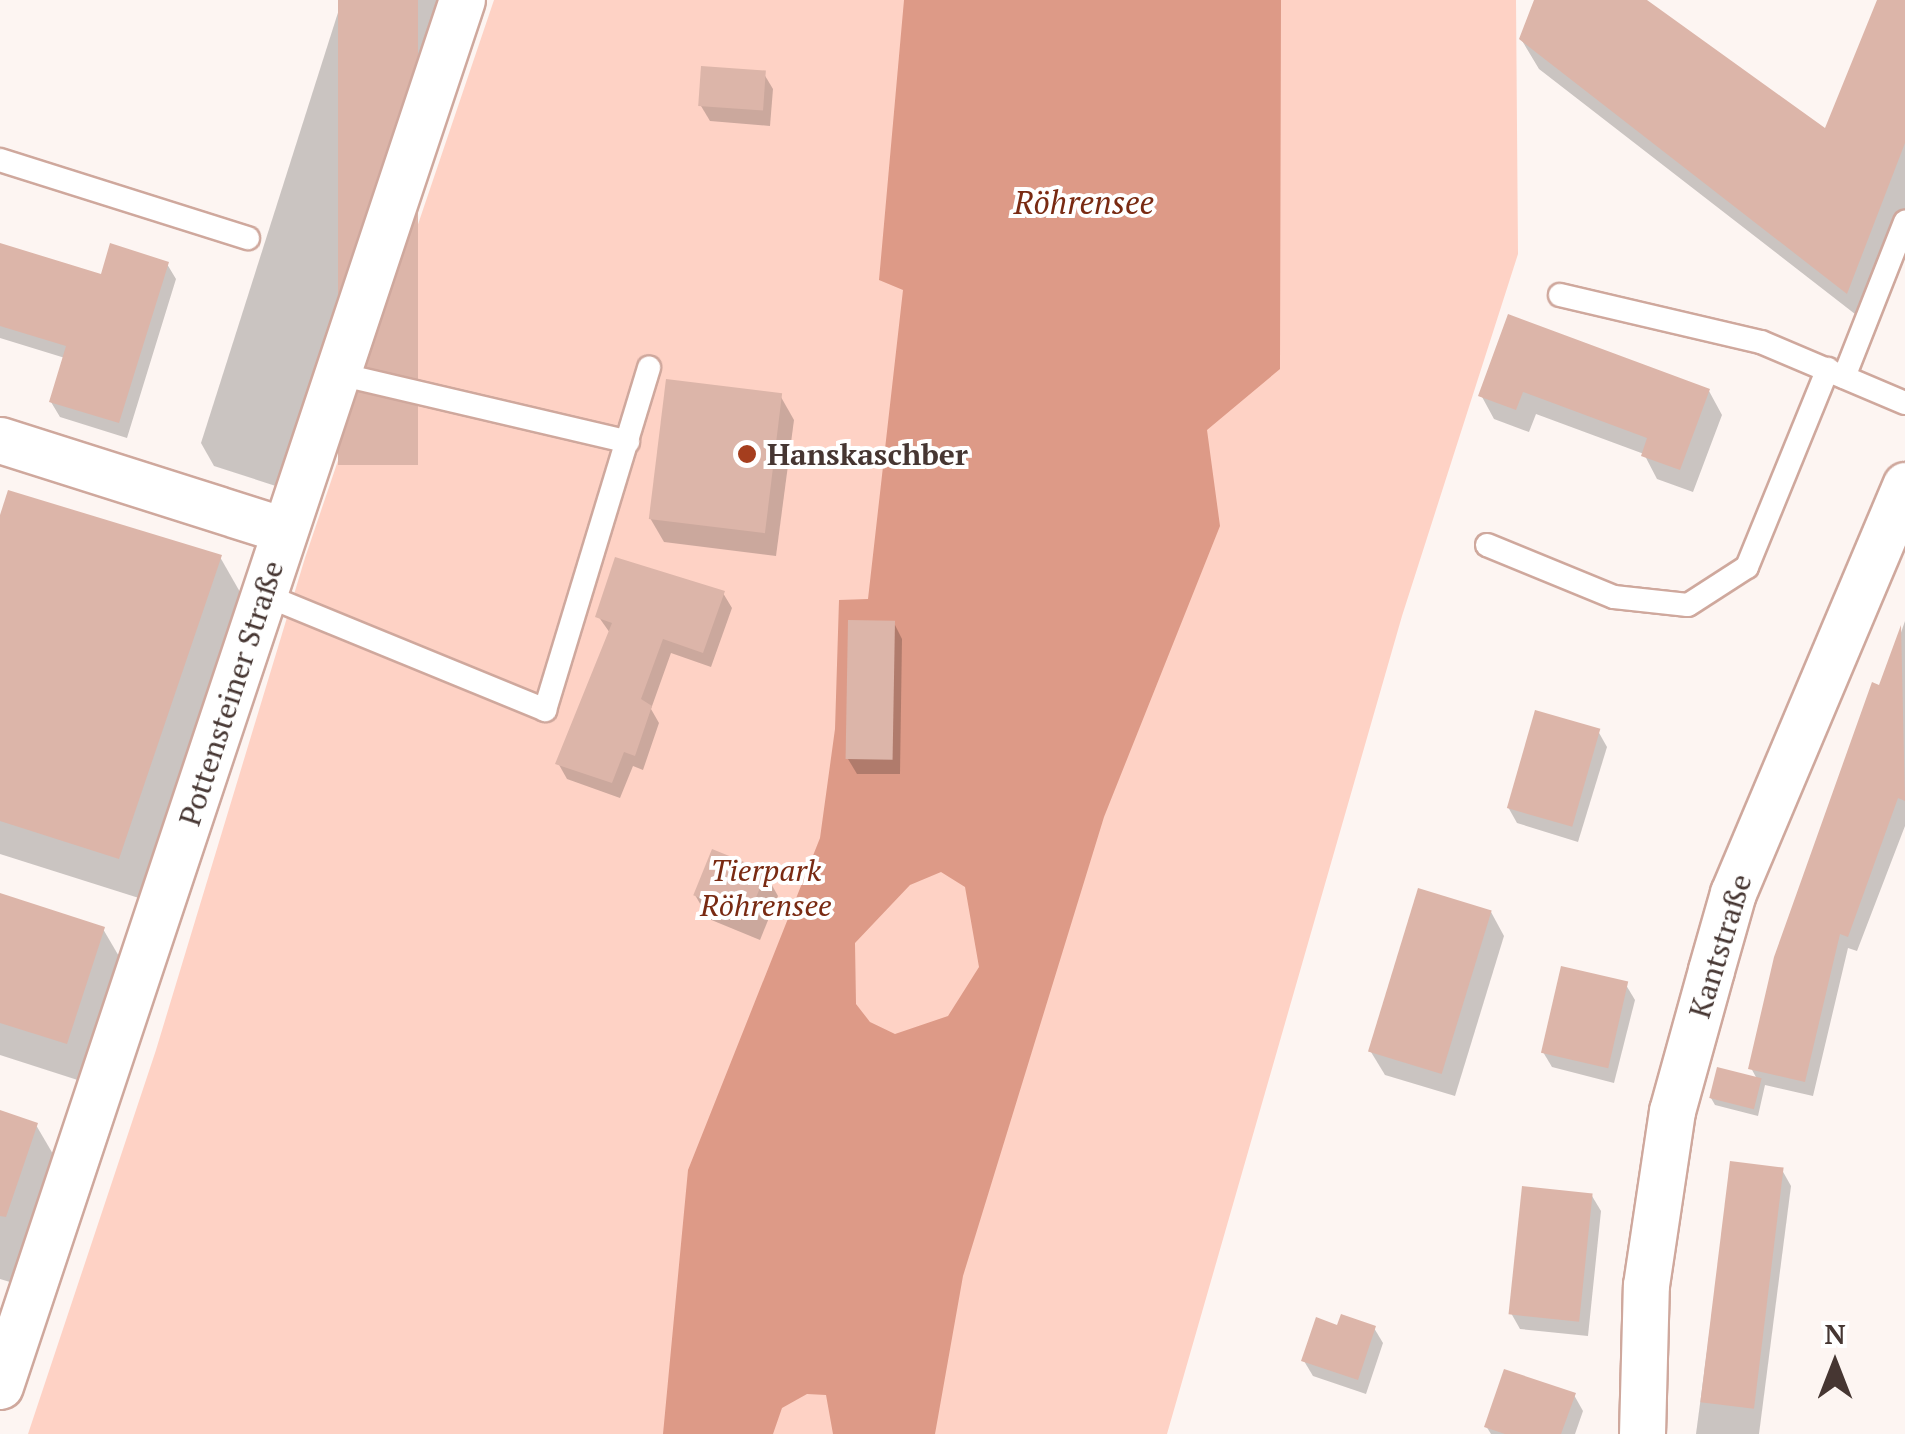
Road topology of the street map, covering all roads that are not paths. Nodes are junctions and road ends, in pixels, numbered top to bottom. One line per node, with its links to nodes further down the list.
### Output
1 (462, 0): 8 (street, Pottensteiner Straße)
2 (0, 160): 4 (lane)
3 (1905, 222): 7 (lane)
4 (248, 238)
5 (1560, 295): 7 (lane)
6 (649, 367): 11 (lane)
7 (1836, 373): 9 (lane); 14 (lane)
8 (339, 374): 11 (lane); 13 (street, Pottensteiner Straße)
9 (1905, 403)
10 (0, 440): 13 (street)
11 (628, 442): 15 (lane)
12 (1905, 485): 17 (street, Kantstraße)
13 (284, 530): 15 (street, Pottensteiner Straße)
14 (1487, 545)
15 (266, 594): 16 (street, Pottensteiner Straße)
16 (0, 1386)
17 (1642, 1434)

